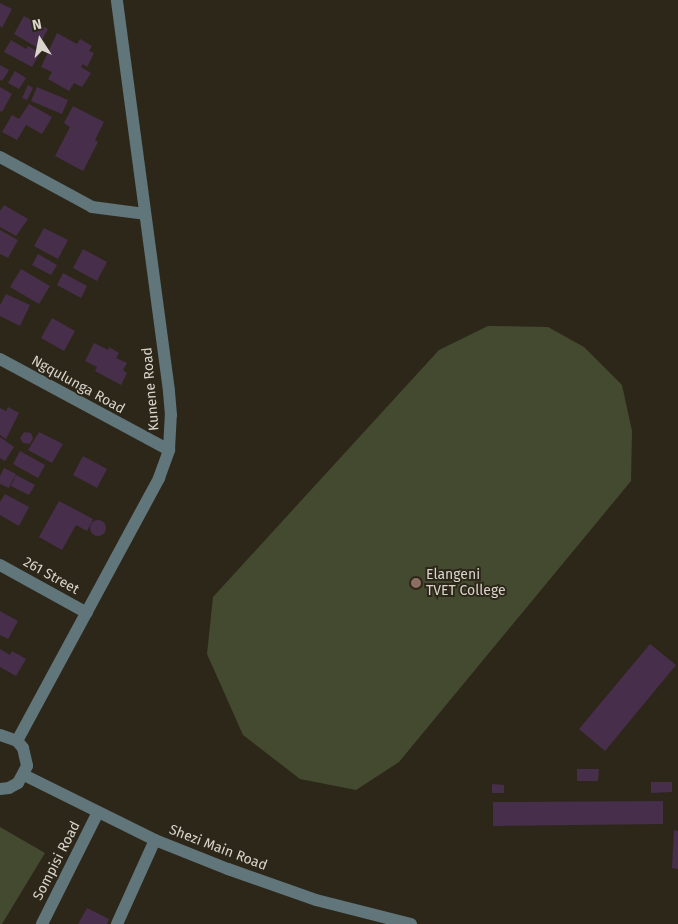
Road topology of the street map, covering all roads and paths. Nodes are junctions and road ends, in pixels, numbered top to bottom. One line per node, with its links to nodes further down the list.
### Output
1 (117, 0): 3 (street, Kunene Road)
2 (0, 157): 3 (street)
3 (145, 214): 5 (street, Kunene Road)
4 (0, 359): 5 (street, Ngqulunga Road)
5 (169, 450): 7 (street, Kunene Road)
6 (0, 565): 7 (street, 261 Street)
7 (87, 613): 9 (street, Kunene Road)
8 (0, 735): 9 (street)
9 (17, 741): 10 (street)
10 (24, 775): 11 (street); 12 (street, Shezi Main Road)
11 (0, 790)
12 (98, 812): 13 (street, Shezi Main Road); 14 (street, Sompisi Road)
13 (155, 840): 15 (street); 16 (street, Shezi Main Road)
14 (42, 924)
15 (116, 924)
16 (411, 924)

